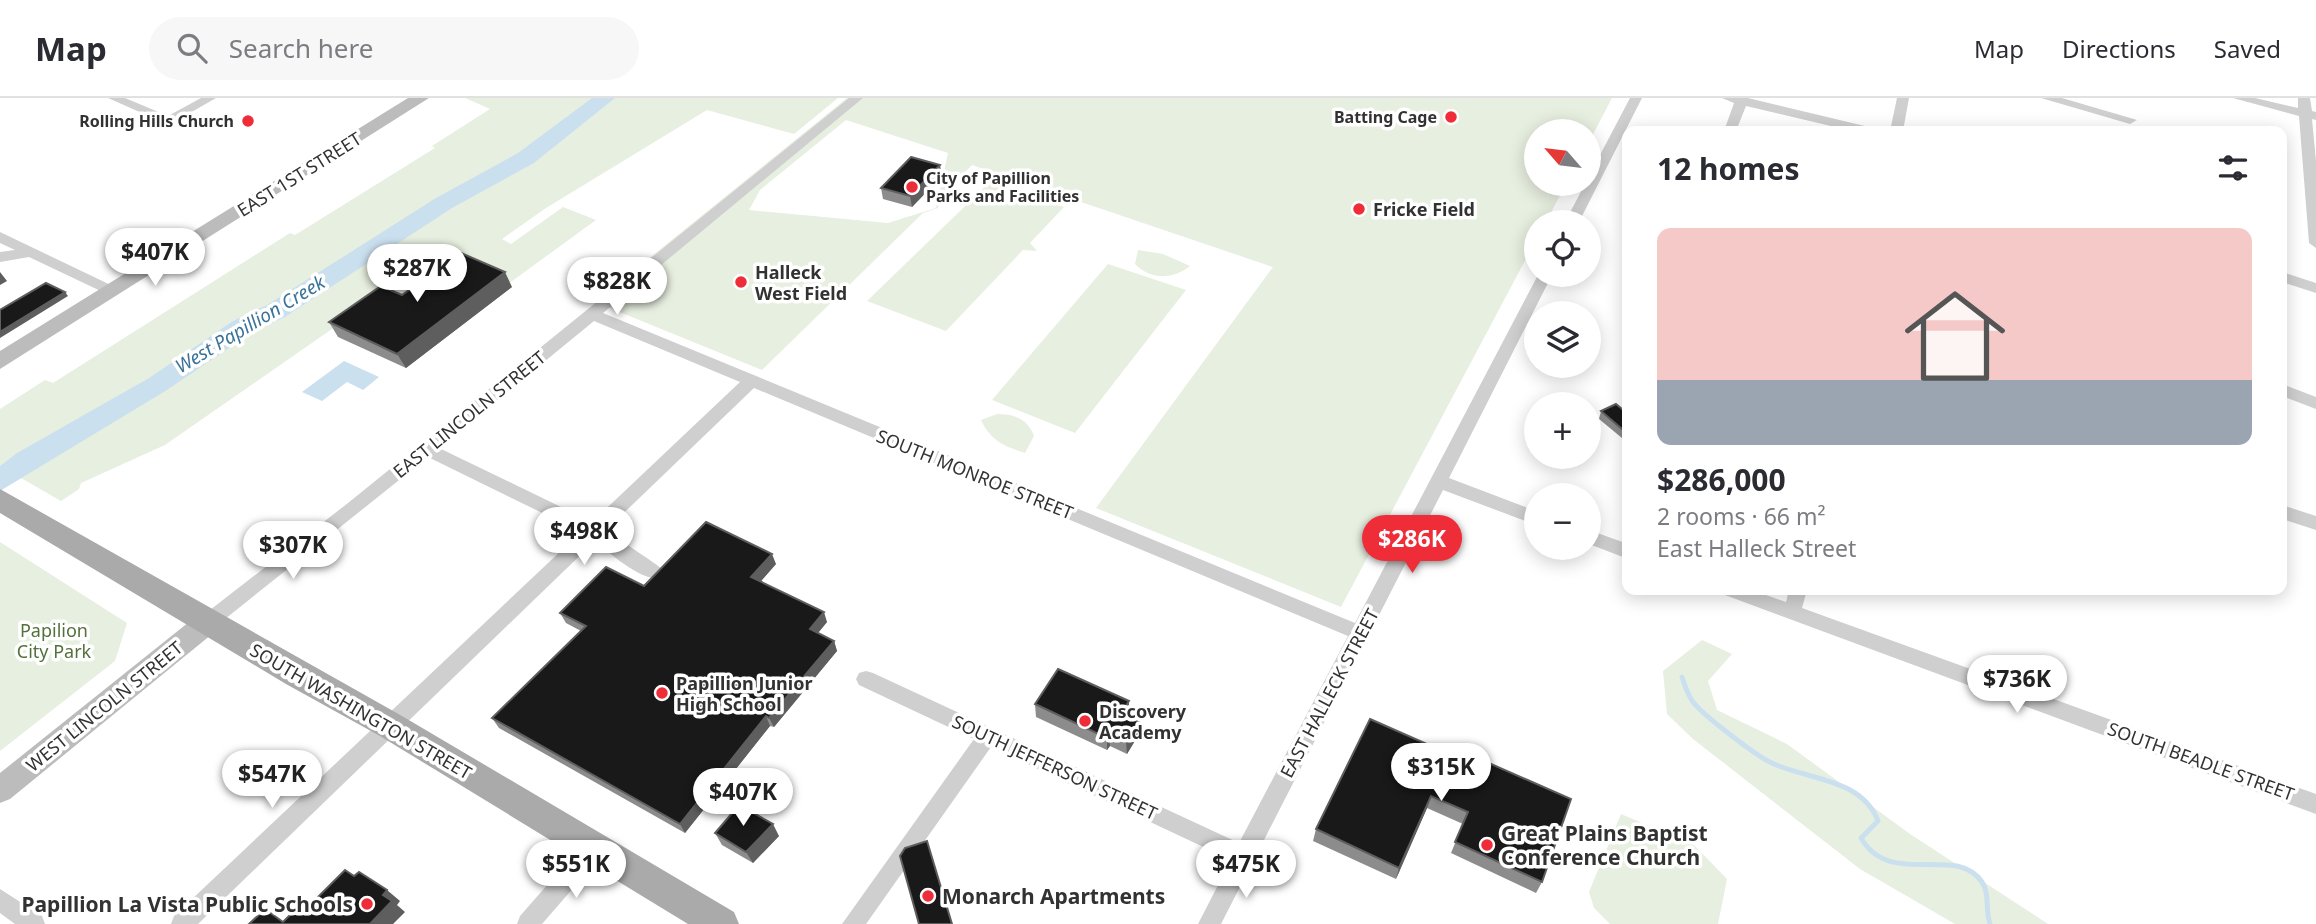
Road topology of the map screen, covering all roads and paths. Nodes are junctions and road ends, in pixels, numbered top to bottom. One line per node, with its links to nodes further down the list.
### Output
1 (114, 98): 2 (street)
2 (210, 98)
3 (420, 98): 24 (main road, EAST 1ST STREET)
4 (857, 98): 25 (street, EAST LINCOLN STREET)
5 (1636, 98): 16 (street)
6 (1903, 98): 15 (street)
7 (2047, 98): 12 (street)
8 (2239, 98): 11 (street)
9 (2304, 98): 11 (street)
10 (1737, 99): 13 (street); 14 (street)
11 (2311, 115): 18 (street)
12 (2130, 120)
13 (1731, 126)
14 (1848, 126)
15 (1897, 126)
16 (1578, 210)
17 (4, 243): 19 (street)
18 (2316, 243)
19 (29, 252): 20 (street); 24 (street)
20 (0, 257)
21 (2287, 279): 23 (street)
22 (1539, 287): 31 (street, EAST HALLECK STREET)
23 (2316, 288)
24 (113, 291): 26 (main road, EAST 1ST STREET)
25 (591, 314): 27 (street, SOUTH MONROE STREET); 30 (street, EAST LINCOLN STREET)
26 (0, 361)
27 (751, 381): 36 (street); 44 (street, SOUTH MONROE STREET)
28 (2287, 392): 29 (street)
29 (2316, 403)
30 (426, 449): 36 (street); 43 (street, EAST LINCOLN STREET)
31 (1438, 481): 33 (street); 44 (street, EAST HALLECK STREET)
32 (10, 505): 43 (main road, SOUTH WASHINGTON STREET)
33 (1524, 513)
34 (2287, 514): 35 (street)
35 (2316, 523)
36 (594, 531): 39 (street); 46 (street)
37 (1601, 542): 38 (street)
38 (1622, 550)
39 (657, 573)
40 (1745, 595): 42 (street, SOUTH BEADLE STREET)
41 (1797, 595): 42 (street)
42 (1792, 612): 49 (street, SOUTH BEADLE STREET)
43 (208, 622): 46 (main road, SOUTH WASHINGTON STREET); 48 (main road, WEST LINCOLN STREET)
44 (1360, 633): 51 (street, EAST HALLECK STREET)
45 (866, 679): 47 (street, SOUTH JEFFERSON STREET)
46 (391, 726): 50 (main road, SOUTH WASHINGTON STREET); 54 (street)
47 (988, 736): 51 (street, SOUTH JEFFERSON STREET); 57 (street)
48 (0, 790)
49 (2316, 804)
50 (593, 849): 55 (street); 56 (main road, SOUTH WASHINGTON STREET)
51 (1244, 856): 58 (street, EAST HALLECK STREET)
52 (0, 900): 53 (street)
53 (34, 924)
54 (183, 924)
55 (528, 924)
56 (721, 924)
57 (853, 924)
58 (1209, 924)

